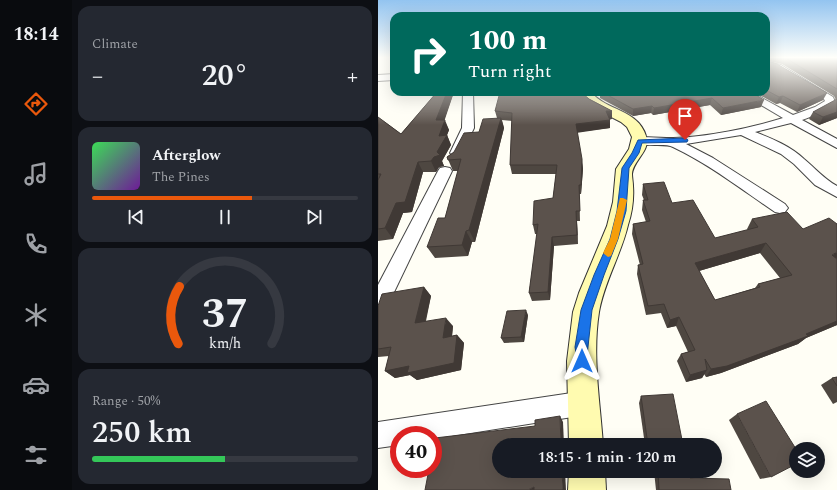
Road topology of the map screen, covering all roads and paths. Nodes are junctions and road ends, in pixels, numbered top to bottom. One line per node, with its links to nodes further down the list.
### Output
1 (799, 80): 5 (street)
2 (468, 96): 12 (street)
3 (588, 96): 7 (street)
4 (751, 96): 5 (street)
5 (792, 119): 6 (street); 9 (street)
6 (741, 131): 8 (street); 10 (street)
7 (640, 141): 8 (street); 13 (street)
8 (673, 142): 11 (street)
9 (837, 144)
10 (837, 192)
11 (780, 208)
12 (378, 305)
13 (585, 403): 14 (street); 15 (street)
14 (378, 435)
15 (586, 438)
16 (587, 478): 17 (street)
17 (587, 490)

